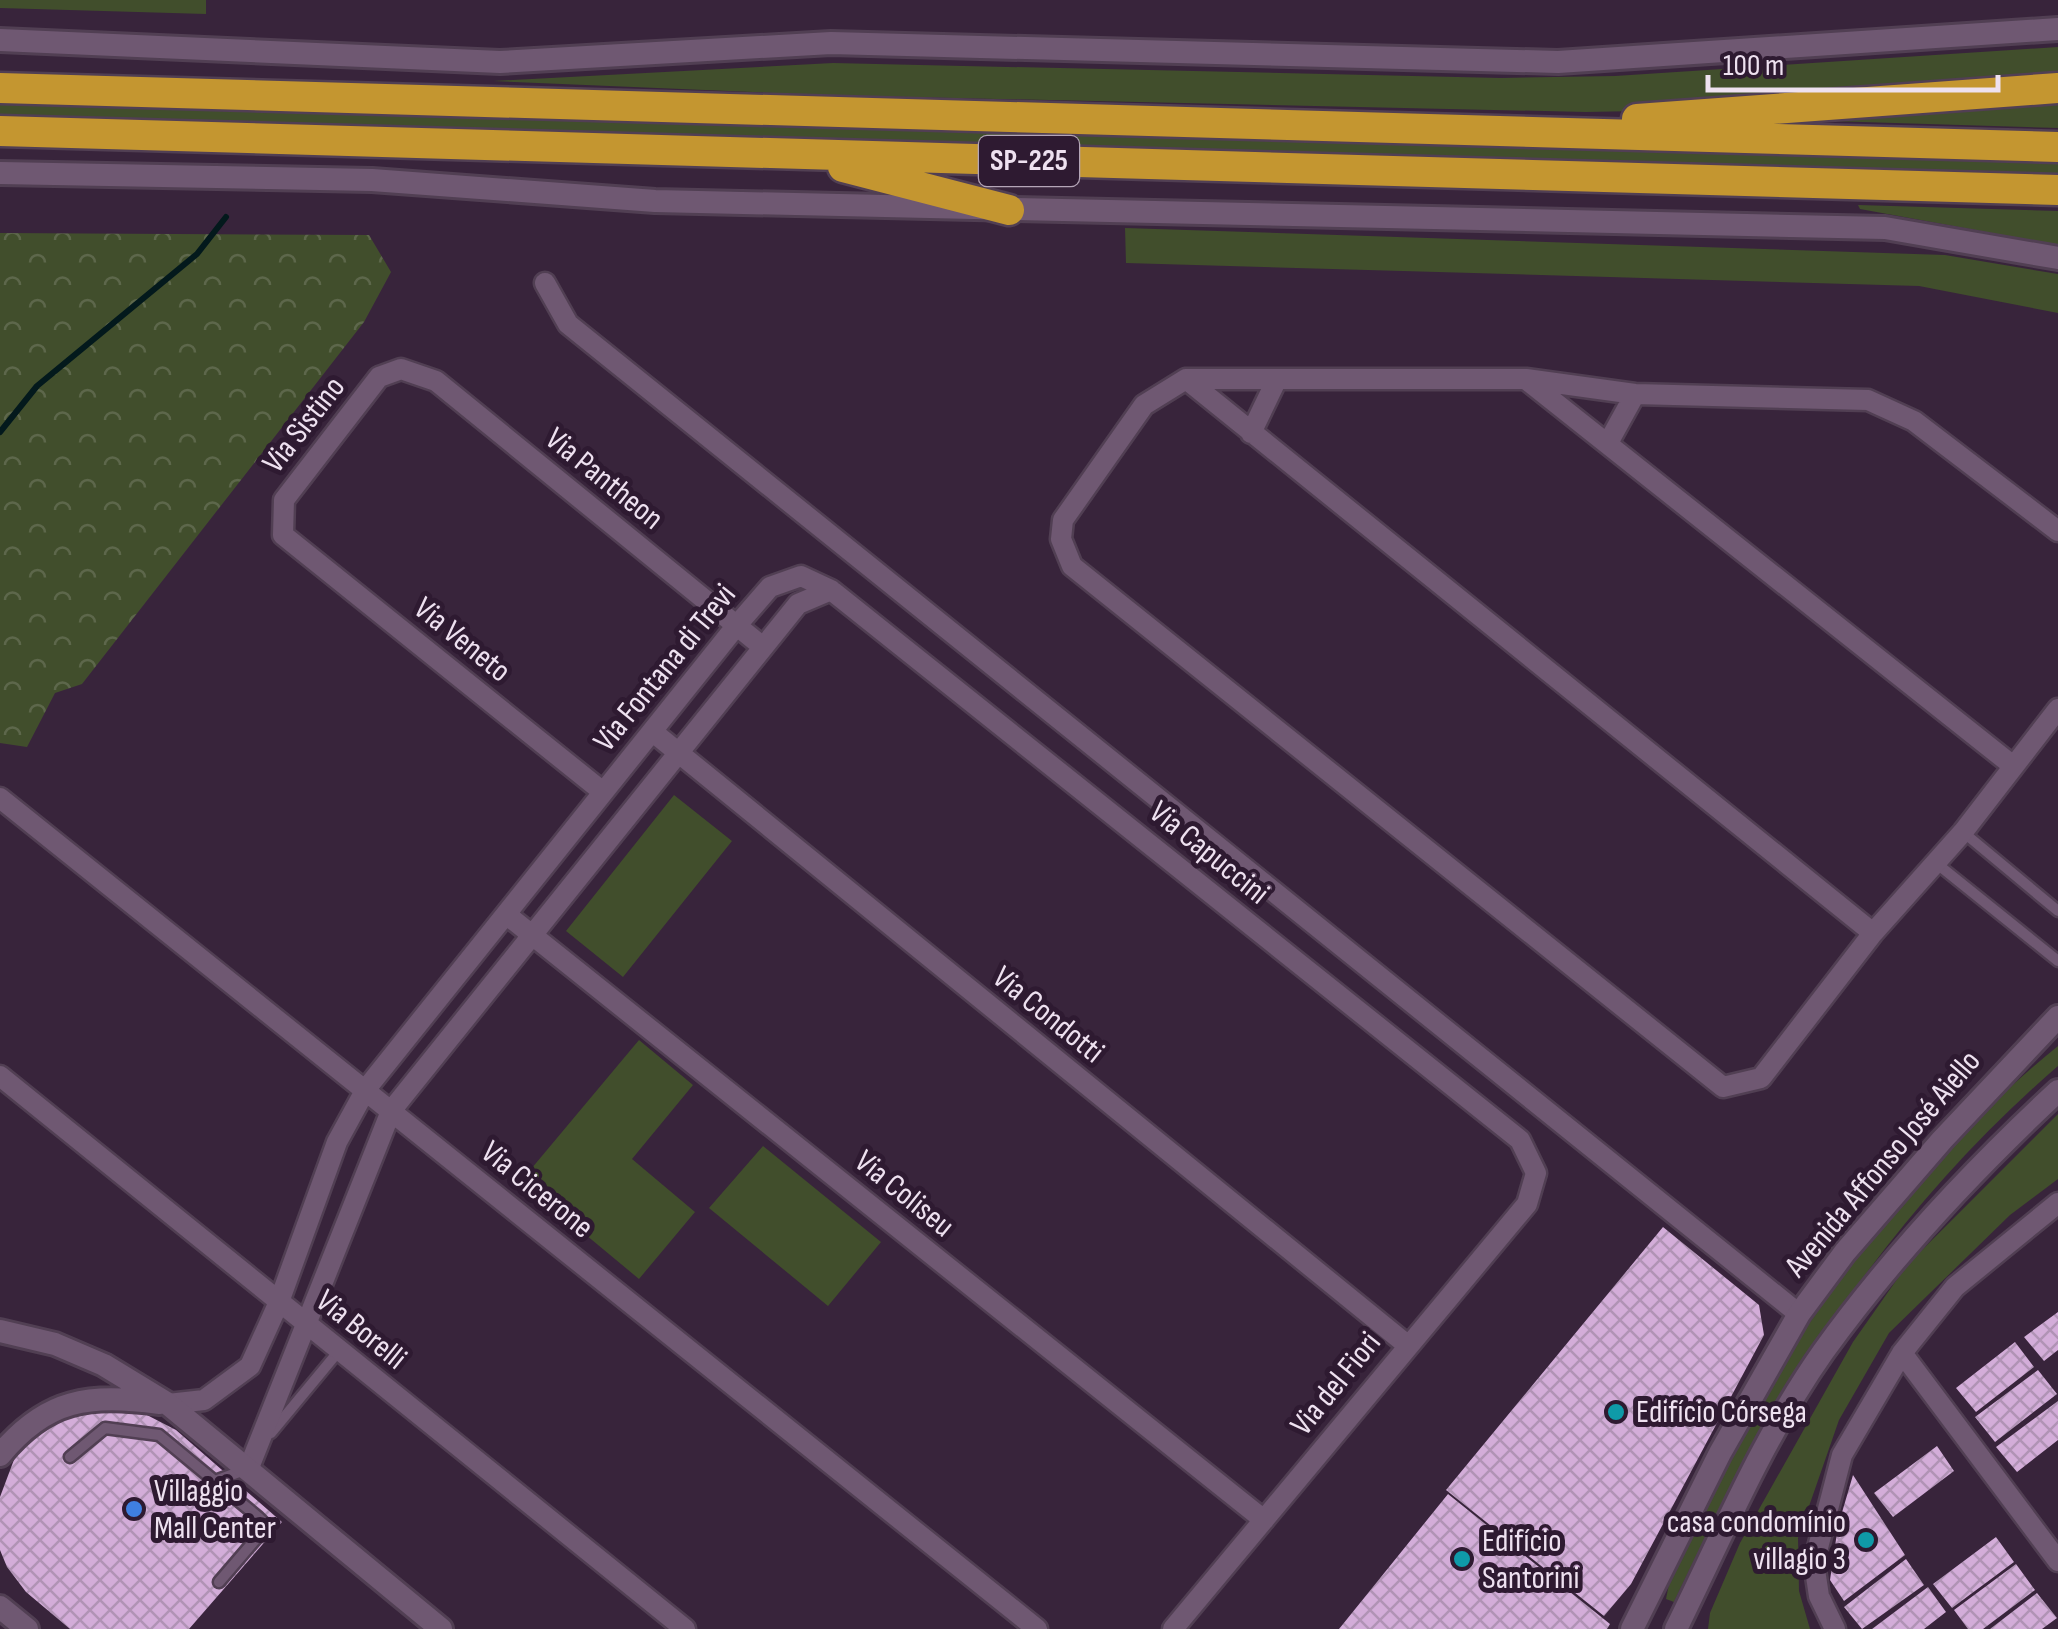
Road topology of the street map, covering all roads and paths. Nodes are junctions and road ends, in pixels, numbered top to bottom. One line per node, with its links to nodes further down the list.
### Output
1 (2058, 29): 2 (street)
2 (0, 40)
3 (0, 88): 6 (highway, SP-225)
4 (2058, 88): 6 (highway)
5 (0, 131): 8 (highway, SP-225)
6 (1534, 131): 7 (highway, SP-225)
7 (2058, 146)
8 (792, 154): 10 (highway, SP-225); 11 (highway)
9 (0, 173): 11 (street)
10 (2058, 190)
11 (1010, 210): 12 (street)
12 (2058, 258)
13 (544, 282): 47 (street)
14 (400, 369): 22 (street, Via Sistino); 24 (street, Via Pantheon)
15 (1526, 379): 17 (street); 18 (street); 20 (street)
16 (1186, 380): 17 (street); 19 (street); 36 (street)
17 (1276, 381): 19 (street)
18 (1635, 394): 20 (street); 21 (street)
19 (1251, 432): 36 (street)
20 (1608, 443): 29 (street)
21 (2058, 530)
22 (283, 535): 30 (street, Via Veneto)
23 (832, 590): 24 (street, Via Fontana di Trevi); 25 (street, Via Fontana di Trevi); 44 (street, Via Capuccini)
24 (737, 625): 25 (street, Via Pantheon); 27 (street, Via Fontana di Trevi)
25 (763, 647): 28 (street, Via Fontana di Trevi)
26 (2058, 708): 29 (street)
27 (653, 732): 28 (street, Via Condotti); 30 (street, Via Fontana di Trevi)
28 (677, 753): 37 (street, Via Fontana di Trevi); 50 (street, Via Condotti)
29 (2012, 765): 32 (street)
30 (603, 792): 35 (street, Via Fontana di Trevi)
31 (0, 798): 41 (street, Via Cicerone)
32 (1963, 832): 33 (street); 34 (lane)
33 (1936, 863): 36 (street); 38 (lane)
34 (2058, 912)
35 (508, 915): 37 (street, Via Coliseu); 41 (street, Via Fontana di Trevi)
36 (1874, 933)
37 (534, 936): 43 (street, Via Fontana di Trevi); 58 (street, Via Coliseu)
38 (2058, 961)
39 (2058, 1018): 47 (street, Avenida Affonso José Aiello)
40 (0, 1076): 46 (street, Via Borelli)
41 (366, 1089): 43 (street, Via Cicerone); 46 (street, Via Fontana di Trevi)
42 (2058, 1091): 69 (street)
43 (391, 1111): 48 (street, Via Fontana di Trevi); 66 (street, Via Cicerone)
44 (1536, 1173): 50 (street, Via del Fiori)
45 (2058, 1203): 52 (street)
46 (280, 1302): 48 (street, Via Borelli); 53 (street, Via Fontana di Trevi)
47 (1799, 1314): 62 (street, Avenida Affonso José Aiello)
48 (308, 1325): 51 (street, Via Borelli); 56 (street, Via Fontana di Trevi)
49 (0, 1331): 53 (street)
50 (1406, 1344): 58 (street, Via del Fiori)
51 (338, 1352): 56 (lane); 65 (street, Via Borelli)
52 (1902, 1354): 59 (street); 70 (street)
53 (168, 1404): 54 (street); 56 (street)
54 (0, 1455)
55 (70, 1458): 57 (lane)
56 (250, 1472): 57 (lane); 64 (street)
57 (215, 1482): 60 (lane)
58 (1264, 1520): 67 (street, Via del Fiori)
59 (2058, 1560)
60 (219, 1582)
61 (0, 1607): 63 (street)
62 (1636, 1622): 68 (street)
63 (27, 1629)
64 (441, 1629)
65 (685, 1629)
66 (1037, 1629)
67 (1173, 1629)
68 (1668, 1629)
69 (1676, 1629)
70 (1835, 1629)

